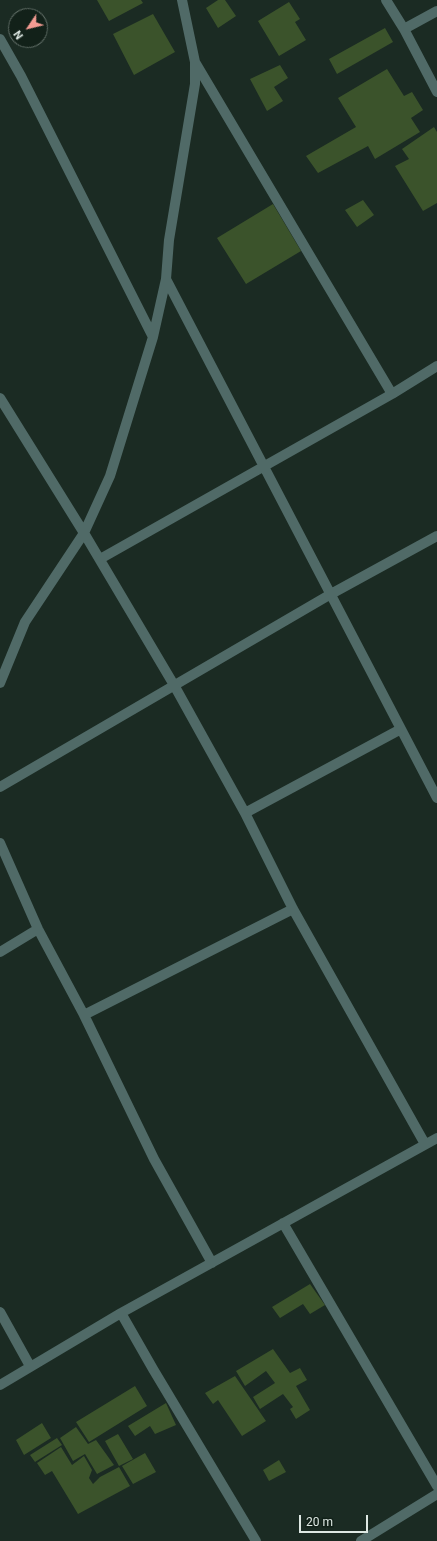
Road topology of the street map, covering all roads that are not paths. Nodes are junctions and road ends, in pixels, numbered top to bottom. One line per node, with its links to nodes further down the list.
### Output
1 (182, 0): 6 (street)
2 (386, 0): 4 (street)
3 (437, 11): 4 (street)
4 (404, 29): 7 (street)
5 (0, 39): 9 (street)
6 (195, 62): 8 (street); 11 (street)
7 (437, 92)
8 (166, 279): 9 (street); 13 (street)
9 (153, 337): 14 (street)
10 (437, 366): 11 (street)
11 (392, 394): 13 (street)
12 (0, 398): 14 (street)
13 (264, 466): 16 (street); 17 (street)
14 (84, 533): 16 (street); 18 (street)
15 (437, 536): 17 (street)
16 (100, 560): 19 (street)
17 (331, 594): 19 (street); 20 (street)
18 (0, 683)
19 (174, 685): 21 (street); 23 (street)
20 (400, 729): 22 (street); 23 (street)
21 (0, 787)
22 (437, 798)
23 (245, 813): 25 (street)
24 (0, 844): 26 (street)
25 (294, 909): 28 (street); 30 (street)
26 (38, 929): 27 (street); 28 (street)
27 (0, 952)
28 (84, 1015): 32 (street)
29 (437, 1138): 30 (street)
30 (425, 1144): 31 (street)
31 (283, 1223): 32 (street); 37 (street)
32 (212, 1263): 34 (street)
33 (0, 1312): 35 (street)
34 (121, 1313): 35 (street); 39 (street)
35 (30, 1366): 36 (street)
36 (0, 1385)
37 (437, 1486)
38 (437, 1494): 40 (street)
39 (256, 1541)
40 (361, 1541)

